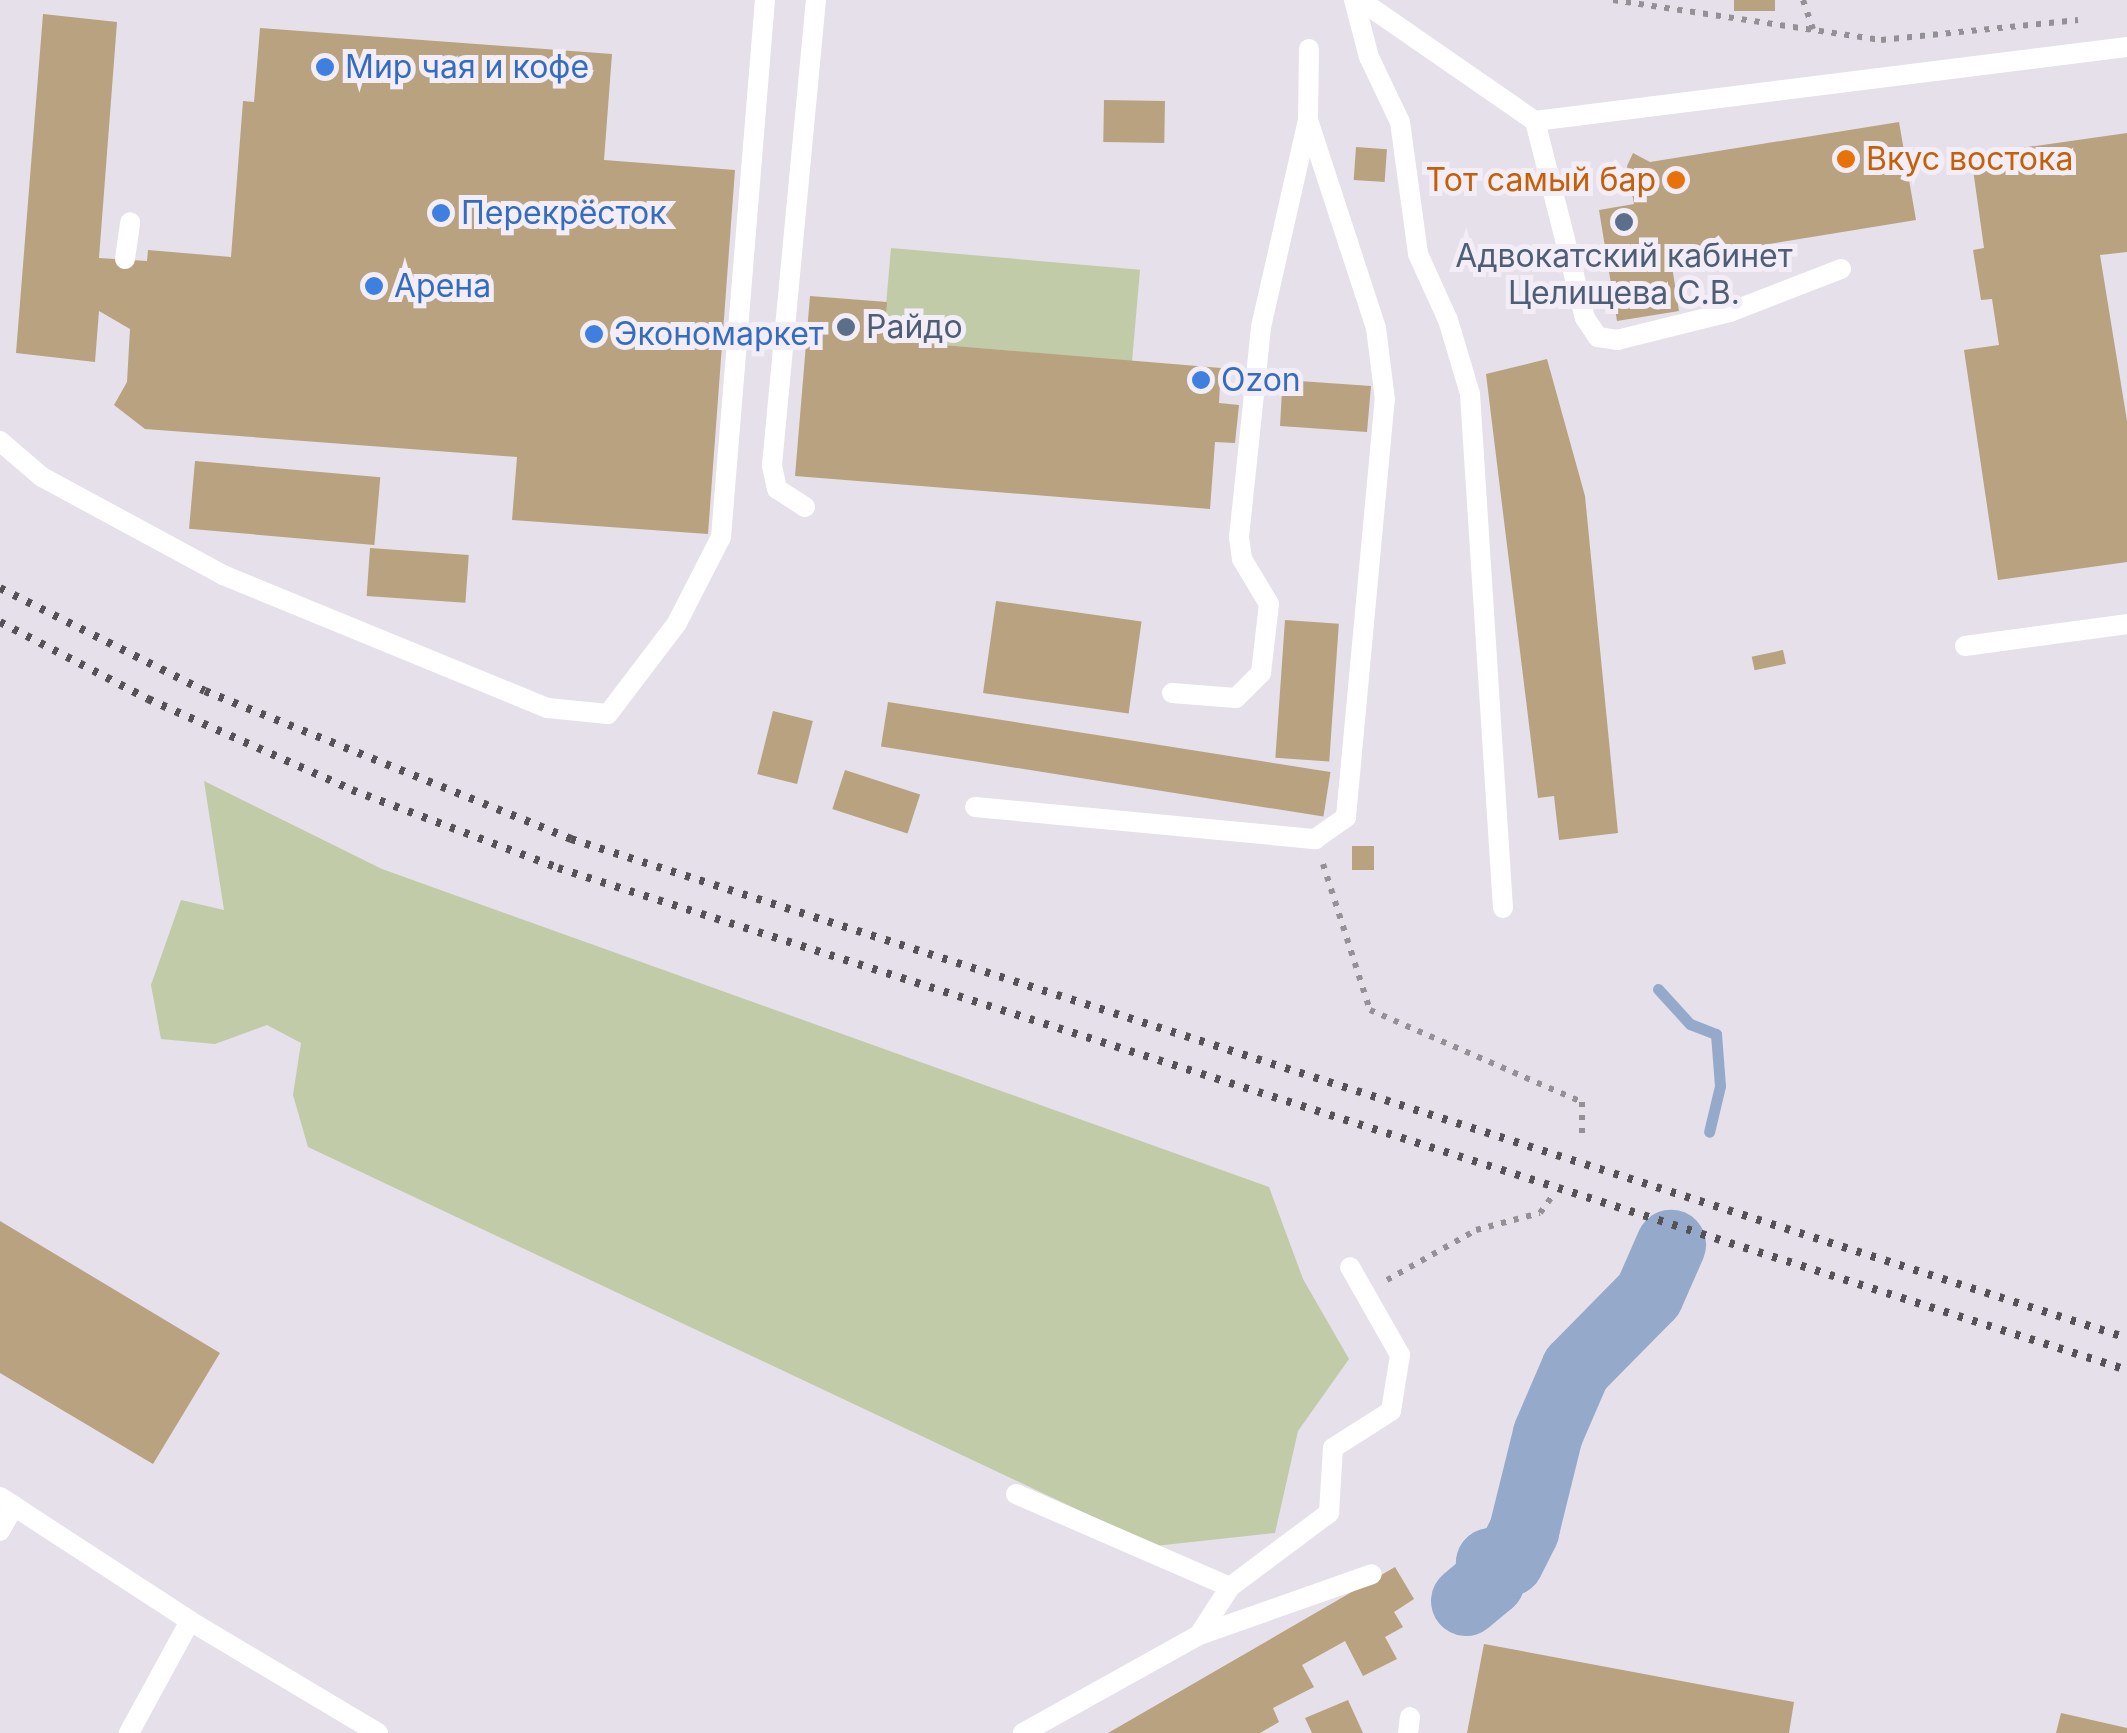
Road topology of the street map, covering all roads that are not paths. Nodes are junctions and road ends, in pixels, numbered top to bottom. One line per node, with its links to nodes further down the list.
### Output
1 (764, 0): 11 (lane)
2 (816, 0): 12 (lane)
3 (1357, 0): 7 (lane); 17 (lane)
4 (2127, 47): 7 (lane)
5 (1309, 49): 6 (lane)
6 (1308, 120): 15 (lane); 16 (lane)
7 (1536, 121): 10 (lane)
8 (130, 222): 9 (lane)
9 (125, 260)
10 (1840, 269)
11 (0, 441)
12 (805, 507)
13 (2127, 624): 14 (lane)
14 (1964, 646)
15 (1172, 693)
16 (976, 807)
17 (1503, 908)
18 (1350, 1268): 23 (lane)
19 (1016, 1494): 23 (lane)
20 (7, 1502): 21 (lane); 24 (lane)
21 (0, 1531)
22 (1372, 1574): 25 (lane)
23 (1230, 1588): 25 (lane)
24 (190, 1620): 26 (lane); 27 (lane)
25 (1199, 1635): 28 (lane)
26 (129, 1733)
27 (378, 1733)
28 (1022, 1733)

